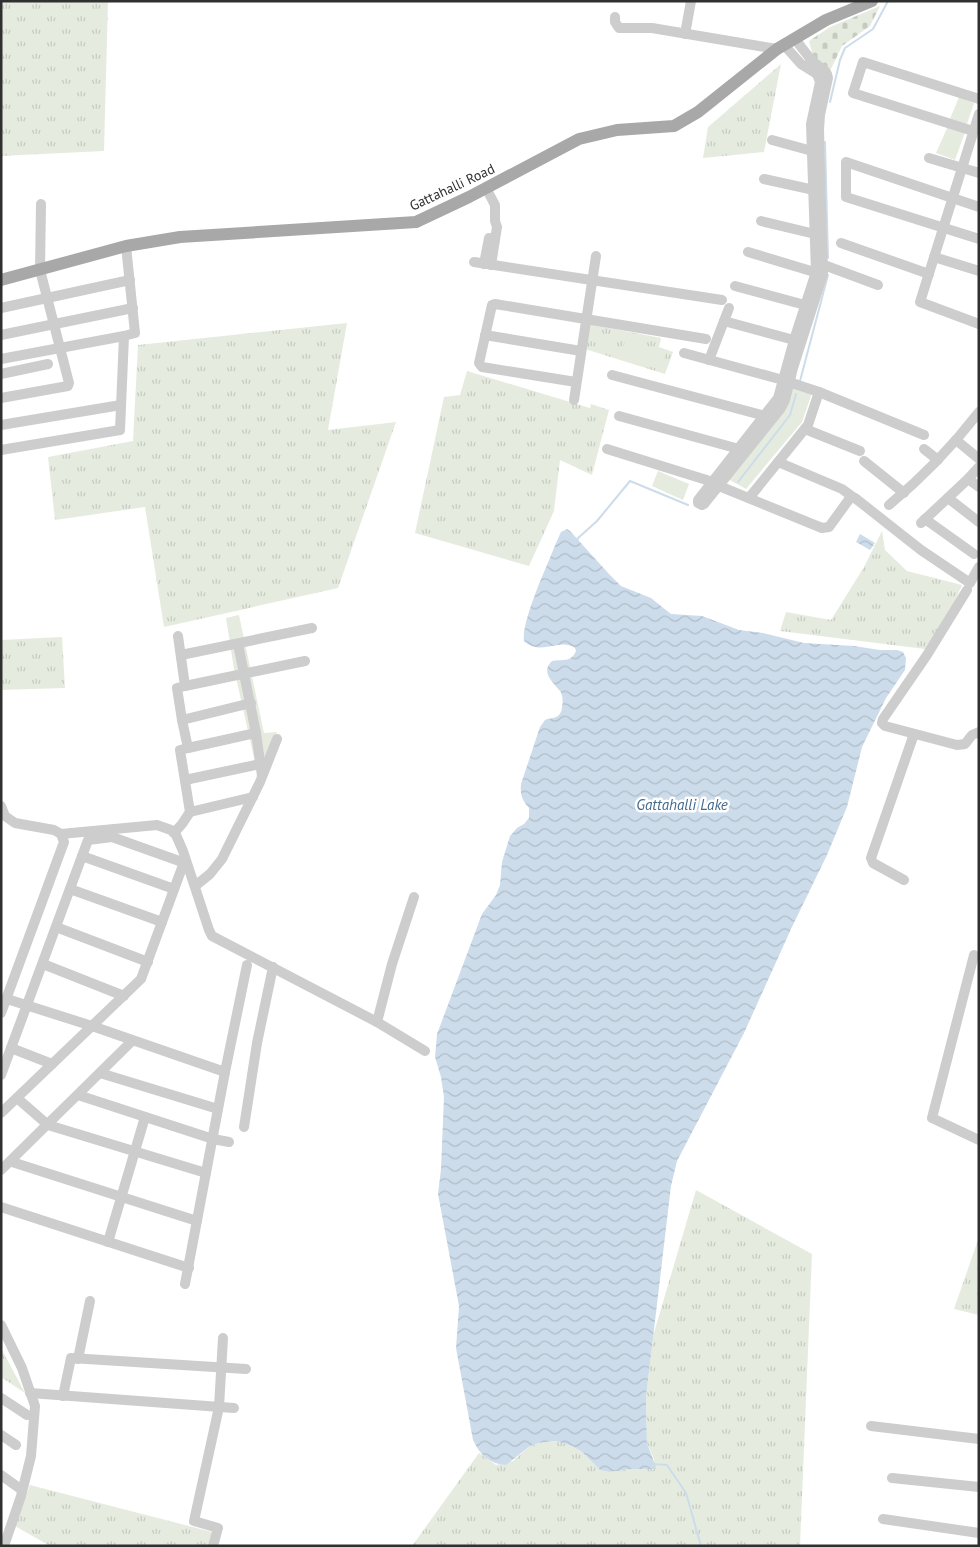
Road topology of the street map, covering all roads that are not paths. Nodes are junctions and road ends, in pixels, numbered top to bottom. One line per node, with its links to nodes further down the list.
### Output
1 (691, 1): 4 (street)
2 (872, 1): 5 (main road, Gattahalli Road)
3 (615, 17): 4 (street)
4 (685, 34): 5 (street)
5 (785, 44): 10 (street); 15 (main road, Gattahalli Road); 30 (street)
6 (979, 99): 8 (street)
7 (979, 114): 8 (street)
8 (975, 133): 12 (street)
9 (772, 140): 10 (street)
10 (812, 151): 16 (street)
11 (929, 158): 12 (street)
12 (963, 168): 13 (street); 17 (street)
13 (979, 173)
14 (764, 179): 16 (street)
15 (486, 188): 25 (main road, Gattahalli Road); 35 (street)
16 (814, 190): 22 (street)
17 (952, 199): 19 (street); 21 (street); 21 (street)
18 (41, 204): 29 (street)
19 (979, 207)
20 (761, 221): 22 (street)
21 (943, 228): 23 (street); 28 (street)
22 (815, 234): 30 (street)
23 (979, 240)
24 (841, 243): 32 (street)
25 (126, 246): 29 (main road, Gattahalli Road); 34 (street)
26 (748, 252): 30 (street)
27 (596, 256): 35 (street)
28 (934, 257): 31 (street); 32 (street)
29 (40, 270): 33 (main road, Gattahalli Road); 38 (street)
30 (821, 270): 36 (street); 40 (street); 61 (street)
31 (979, 271)
32 (928, 274): 47 (street)
33 (1, 280)
34 (130, 280): 38 (street); 42 (street)
35 (593, 281): 39 (street); 44 (street)
36 (878, 285)
37 (735, 286): 40 (street)
38 (46, 297): 41 (street); 46 (street)
39 (722, 300)
40 (806, 305): 52 (street)
41 (1, 308)
42 (133, 308): 46 (street); 50 (street)
43 (729, 308): 45 (street)
44 (587, 318): 49 (street); 51 (street); 54 (street)
45 (724, 321): 52 (street); 57 (street)
46 (53, 324): 48 (street); 53 (street)
47 (979, 324)
48 (1, 335)
49 (485, 335): 54 (street); 62 (street)
50 (124, 336): 53 (street); 66 (street)
51 (706, 338)
52 (794, 340): 61 (street)
53 (59, 348): 56 (street); 64 (street)
54 (582, 351): 62 (street)
55 (684, 353): 57 (street)
56 (1, 359)
57 (709, 360): 61 (street)
58 (48, 364): 59 (street)
59 (1, 374)
60 (612, 375): 69 (street)
61 (786, 381): 63 (street); 69 (street); 85 (street)
62 (576, 382): 65 (street)
63 (819, 392): 71 (street); 72 (street)
64 (1, 398)
65 (574, 400)
66 (121, 405): 70 (street); 74 (street)
67 (979, 412): 73 (street)
68 (619, 416): 77 (street)
69 (765, 416): 77 (street)
70 (1, 425)
71 (805, 429): 78 (street); 82 (street)
72 (924, 435)
73 (956, 440): 79 (street); 80 (street)
74 (2, 448)
75 (924, 448): 80 (street)
76 (607, 450): 85 (street)
77 (738, 450): 85 (street)
78 (860, 451)
79 (979, 459)
80 (938, 460): 87 (street)
81 (864, 461): 87 (street)
82 (778, 462): 88 (street); 89 (street)
83 (979, 468): 84 (street)
84 (968, 479): 86 (street); 90 (street)
85 (716, 484): 89 (street)
86 (979, 487)
87 (904, 493): 91 (street)
88 (853, 497): 89 (street); 94 (street)
89 (749, 498)
90 (948, 498): 92 (street); 93 (street)
91 (889, 505)
92 (979, 522)
93 (974, 554)
94 (979, 568)
95 (966, 590): 107 (street)
96 (312, 628): 98 (street)
97 (178, 636): 99 (street)
98 (238, 644): 99 (street); 101 (street)
99 (181, 656): 102 (street)
100 (305, 661): 101 (street)
101 (244, 674): 102 (street); 103 (street)
102 (185, 686): 104 (street)
103 (250, 703): 104 (street); 106 (street)
104 (182, 720): 109 (street)
105 (979, 732): 107 (street)
106 (256, 733): 109 (street); 110 (street)
107 (914, 734): 119 (street)
108 (277, 739): 111 (street)
109 (188, 748): 112 (street)
110 (260, 764): 111 (street); 112 (street)
111 (262, 777): 113 (street)
112 (185, 780): 115 (street)
113 (253, 797): 115 (street); 120 (street)
114 (1, 806): 117 (street)
115 (190, 812): 116 (street)
116 (177, 830): 117 (street); 120 (street)
117 (61, 834): 132 (street)
118 (82, 856): 121 (street); 122 (street); 122 (street)
119 (904, 880)
120 (195, 886): 130 (street)
121 (70, 889): 124 (street); 125 (street)
122 (174, 889): 124 (street)
123 (414, 897): 135 (street)
124 (162, 922): 127 (street)
125 (56, 927): 127 (street); 128 (street)
126 (974, 955): 152 (street)
127 (148, 962): 131 (street)
128 (43, 964): 131 (street); 133 (street)
129 (247, 965): 141 (street)
130 (273, 967): 135 (street); 150 (street)
131 (124, 996): 136 (street)
132 (7, 999): 133 (street); 134 (street)
133 (28, 1006): 136 (street); 138 (street)
134 (1, 1013)
135 (377, 1022): 139 (street)
136 (92, 1026): 137 (street); 140 (street)
137 (132, 1041): 141 (street); 142 (street)
138 (12, 1048): 140 (street); 143 (street)
139 (425, 1052)
140 (52, 1064): 145 (street)
141 (225, 1072): 146 (street)
142 (100, 1073): 144 (street); 146 (street)
143 (1, 1075)
144 (78, 1095): 148 (street); 149 (street)
145 (17, 1098): 147 (street); 149 (street)
146 (218, 1109): 151 (street)
147 (1, 1113)
148 (145, 1117): 151 (street); 154 (street)
149 (48, 1124): 154 (street); 155 (street)
150 (244, 1127)
151 (212, 1139): 153 (street); 157 (street)
152 (979, 1140)
153 (229, 1142)
154 (135, 1152): 157 (street); 158 (street)
155 (12, 1162): 156 (street); 158 (street)
156 (1, 1170)
157 (206, 1173): 160 (street)
158 (122, 1196): 160 (street); 161 (street)
159 (1, 1207): 161 (street)
160 (197, 1221): 162 (street)
161 (108, 1242): 162 (street)
162 (189, 1268): 163 (street)
163 (186, 1284)
164 (90, 1301): 167 (street)
165 (1, 1325): 170 (street)
166 (223, 1338): 168 (street)
167 (78, 1359): 168 (street); 171 (street)
168 (221, 1368): 169 (street); 173 (street)
169 (246, 1369)
170 (30, 1393): 171 (street); 183 (street)
171 (63, 1396): 173 (street)
172 (1, 1398): 175 (street)
173 (219, 1407): 174 (street); 187 (street)
174 (234, 1408)
175 (27, 1415)
176 (871, 1426): 178 (street)
177 (1, 1435): 179 (street)
178 (979, 1439)
179 (16, 1445)
180 (1, 1475): 183 (street)
181 (892, 1478): 182 (street)
182 (979, 1487)
183 (22, 1490): 186 (street)
184 (884, 1519): 185 (street)
185 (979, 1533)
186 (4, 1546)
187 (213, 1546)

